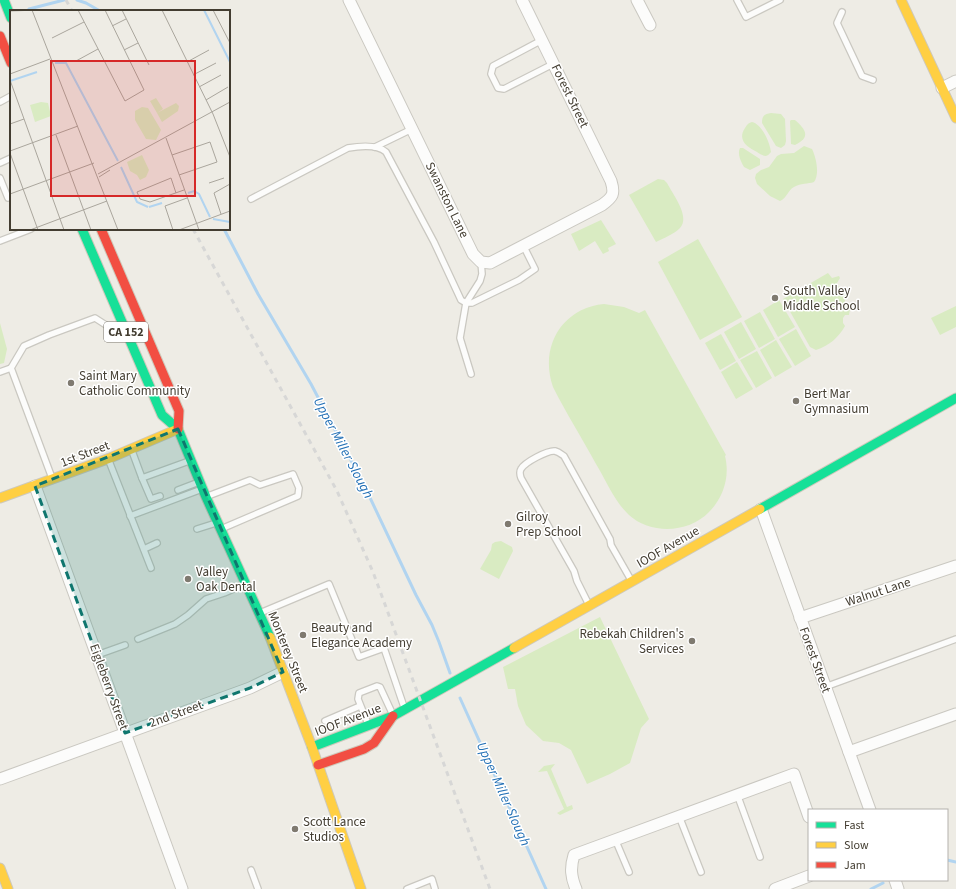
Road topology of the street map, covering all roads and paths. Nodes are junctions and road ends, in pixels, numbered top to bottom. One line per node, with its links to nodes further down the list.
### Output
1 (4, 0): 9 (main road)
2 (349, 0): 21 (street, Swanston Lane)
3 (522, 0): 12 (street, Forest Street)
4 (637, 0): 10 (street)
5 (737, 0): 6 (lane)
6 (780, 0)
7 (904, 1): 17 (main road)
8 (842, 12): 15 (lane)
9 (10, 15)
10 (650, 25)
11 (0, 36): 13 (main road)
12 (542, 40): 14 (street, Forest Street); 14 (lane)
13 (9, 62)
14 (553, 64): 32 (street, Forest Street)
15 (873, 80)
16 (956, 81): 17 (street)
17 (942, 88): 20 (main road)
18 (10, 97): 19 (lane)
19 (0, 102)
20 (956, 118)
21 (412, 129): 22 (lane); 33 (street, Swanston Lane)
22 (375, 147): 27 (lane); 34 (lane)
23 (10, 158): 24 (lane)
24 (0, 163)
25 (0, 180): 26 (lane)
26 (10, 197)
27 (251, 199)
28 (28, 230): 31 (lane)
29 (82, 230): 35 (main road, CA 152)
30 (101, 230): 40 (main road, Monterey Street / CA 152)
31 (0, 241)
32 (523, 245): 33 (street); 34 (lane)
33 (481, 262): 34 (lane)
34 (466, 303): 38 (lane)
35 (130, 340): 36 (lane); 40 (main road, CA 152)
36 (11, 368): 37 (lane); 45 (lane)
37 (0, 372)
38 (471, 374)
39 (956, 398): 51 (main road, IOOF Avenue)
40 (178, 429): 41 (main road, 1st Street); 43 (main road, Monterey Street)
41 (132, 449): 42 (main road, 1st Street); 44 (lane)
42 (108, 459): 45 (main road, 1st Street); 52 (lane)
43 (190, 461): 44 (lane); 47 (main road, Monterey Street)
44 (142, 478): 49 (lane)
45 (53, 480): 46 (main road, 1st Street)
46 (35, 486): 50 (main road, 1st Street); 67 (street, Eigleberry Street)
47 (202, 489): 48 (lane); 52 (lane); 53 (main road, Monterey Street); 53 (lane)
48 (178, 490)
49 (160, 496)
50 (0, 498)
51 (761, 509): 59 (main road, IOOF Avenue); 63 (street, Forest Street)
52 (130, 516): 56 (lane)
53 (219, 526): 54 (lane); 60 (main road, Monterey Street)
54 (197, 529)
55 (157, 543): 56 (lane)
56 (144, 549): 58 (lane)
57 (956, 566): 63 (street, Walnut Lane)
58 (151, 568)
59 (632, 582): 61 (main road, IOOF Avenue); 61 (lane)
60 (245, 583): 62 (main road, Monterey Street); 64 (lane)
61 (590, 606): 71 (main road, IOOF Avenue)
62 (259, 613): 68 (main road, Monterey Street); 71 (lane)
63 (800, 618): 69 (street, Forest Street)
64 (138, 639)
65 (956, 639): 69 (lane)
66 (125, 645): 67 (lane)
67 (97, 655): 76 (street, Eigleberry Street)
68 (283, 672): 76 (street, 2nd Street); 77 (main road, Monterey Street)
69 (826, 687): 78 (street, Forest Street)
70 (360, 706): 73 (lane); 74 (lane); 75 (lane)
71 (405, 710): 73 (main road, IOOF Avenue)
72 (956, 714): 78 (street)
73 (393, 716): 75 (main road, IOOF Avenue); 79 (main road, IOOF Avenue)
74 (325, 721)
75 (368, 726): 77 (main road, IOOF Avenue)
76 (125, 733): 80 (street, 2nd Street); 93 (street, Eigleberry Street)
77 (312, 747): 79 (main road, Monterey Street)
78 (849, 752): 82 (street, Forest Street)
79 (318, 765): 95 (main road, Monterey Street)
80 (0, 779)
81 (738, 794): 83 (street); 84 (street); 86 (lane)
82 (870, 809)
83 (808, 814)
84 (679, 816): 85 (street); 90 (lane)
85 (615, 839): 89 (lane); 98 (street)
86 (760, 857)
87 (0, 868): 92 (main road)
88 (251, 870): 94 (lane)
89 (629, 872)
90 (701, 872)
91 (808, 876): 99 (street)
92 (8, 889)
93 (182, 889)
94 (258, 889)
95 (362, 889)
96 (407, 889): 97 (lane)
97 (435, 889)
98 (576, 889)
99 (775, 889)

